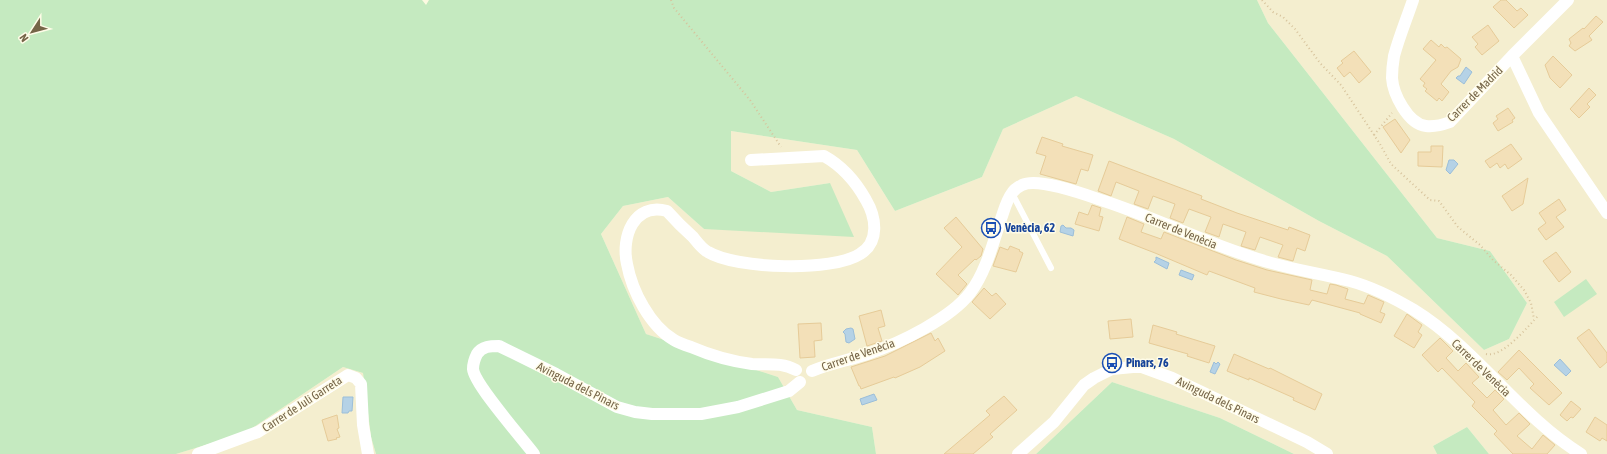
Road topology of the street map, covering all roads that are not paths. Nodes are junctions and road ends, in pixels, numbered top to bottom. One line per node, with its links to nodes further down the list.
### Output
1 (1413, 0): 3 (street, Carrer de Madrid)
2 (1568, 0): 3 (street, Carrer de Madrid)
3 (1512, 56): 6 (street)
4 (751, 160): 8 (street)
5 (1012, 192): 7 (lane); 9 (street, Carrer de Venècia); 16 (street, Carrer de Venècia)
6 (1607, 213)
7 (1051, 268)
8 (796, 370): 9 (street); 10 (street)
9 (812, 371): 10 (street)
10 (800, 382): 13 (street, Avinguda dels Pinars)
11 (198, 454): 12 (street, Carrer de Juli Garreta)
12 (368, 454)
13 (534, 454)
14 (1018, 454): 15 (street, Avinguda dels Pinars)
15 (1327, 454)
16 (1582, 454)

